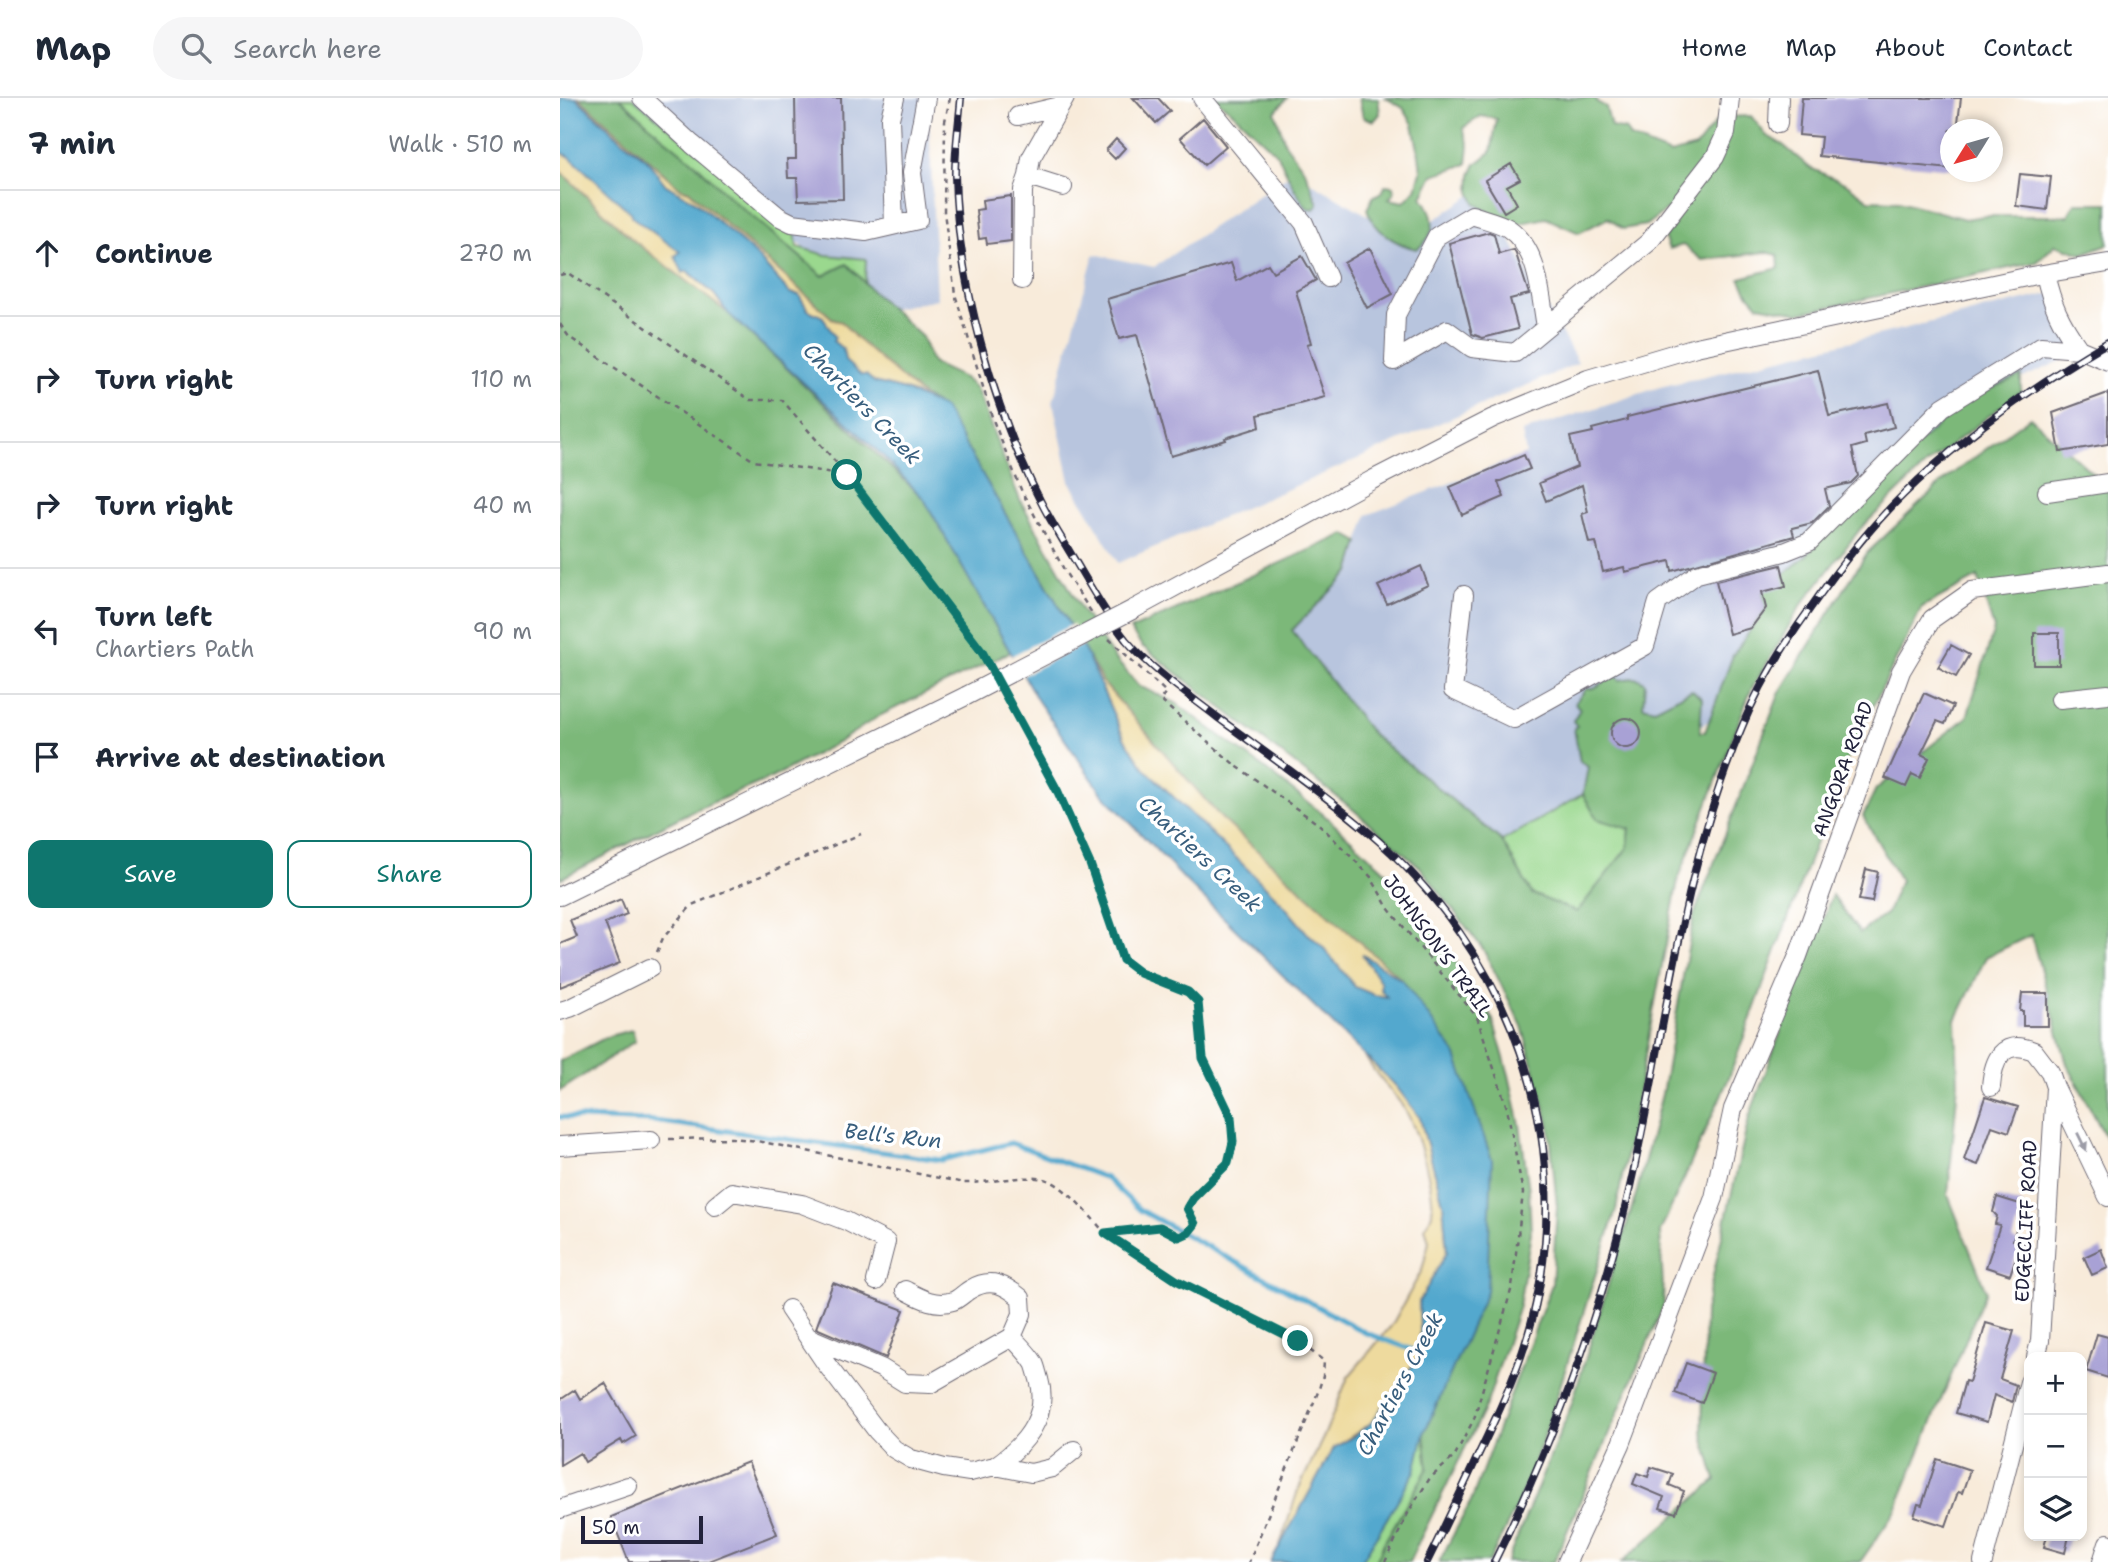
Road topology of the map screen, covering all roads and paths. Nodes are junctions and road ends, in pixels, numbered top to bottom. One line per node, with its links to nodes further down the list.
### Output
1 (642, 98): 13 (street)
2 (895, 98): 13 (street)
3 (926, 98): 13 (street)
4 (950, 98): 28 (path)
5 (1202, 98): 17 (street)
6 (1730, 98): 20 (street)
7 (1779, 98): 10 (street)
8 (1063, 102): 9 (street); 11 (street)
9 (1018, 116)
10 (1778, 124)
11 (1028, 176): 12 (street); 18 (street)
12 (1063, 187)
13 (894, 225)
14 (2108, 263): 15 (street)
15 (2045, 274): 21 (street); 35 (street, bridge)
16 (560, 275): 23 (path)
17 (1328, 278)
18 (1023, 280)
19 (560, 324): 23 (path)
20 (1546, 327): 20 (street)
21 (2079, 349): 22 (street); 27 (street)
22 (2108, 361)
23 (847, 475): 30 (path)
24 (2108, 482): 25 (street)
25 (2047, 492)
26 (2108, 573): 59 (street, ANGORA ROAD)
27 (1464, 594)
28 (1097, 620)
29 (1104, 632): 58 (path, JOHNSON'S TRAIL)
30 (995, 675)
31 (1001, 687): 44 (path)
32 (2108, 694): 33 (street)
33 (2060, 699)
34 (861, 834): 36 (path)
35 (560, 895)
36 (650, 968): 37 (street)
37 (560, 1011)
38 (1991, 1087): 39 (street)
39 (2055, 1087): 42 (street, one-way to 42); 50 (street, EDGECLIFF ROAD)
40 (651, 1140): 41 (street); 44 (path)
41 (560, 1146)
42 (2108, 1197)
43 (715, 1206): 45 (street)
44 (1105, 1233): 57 (path)
45 (876, 1281)
46 (905, 1290): 49 (street)
47 (789, 1309): 48 (street)
48 (808, 1337): 49 (street); 53 (street)
49 (1012, 1337): 53 (street)
50 (2037, 1352)
51 (2024, 1402): 60 (street)
52 (1074, 1450): 53 (street)
53 (995, 1466)
54 (628, 1486): 55 (street)
55 (560, 1509)
56 (2108, 1543): 61 (street)
57 (1249, 1562)
58 (1385, 1562)
59 (1567, 1562)
60 (1983, 1562)
61 (2102, 1562)

